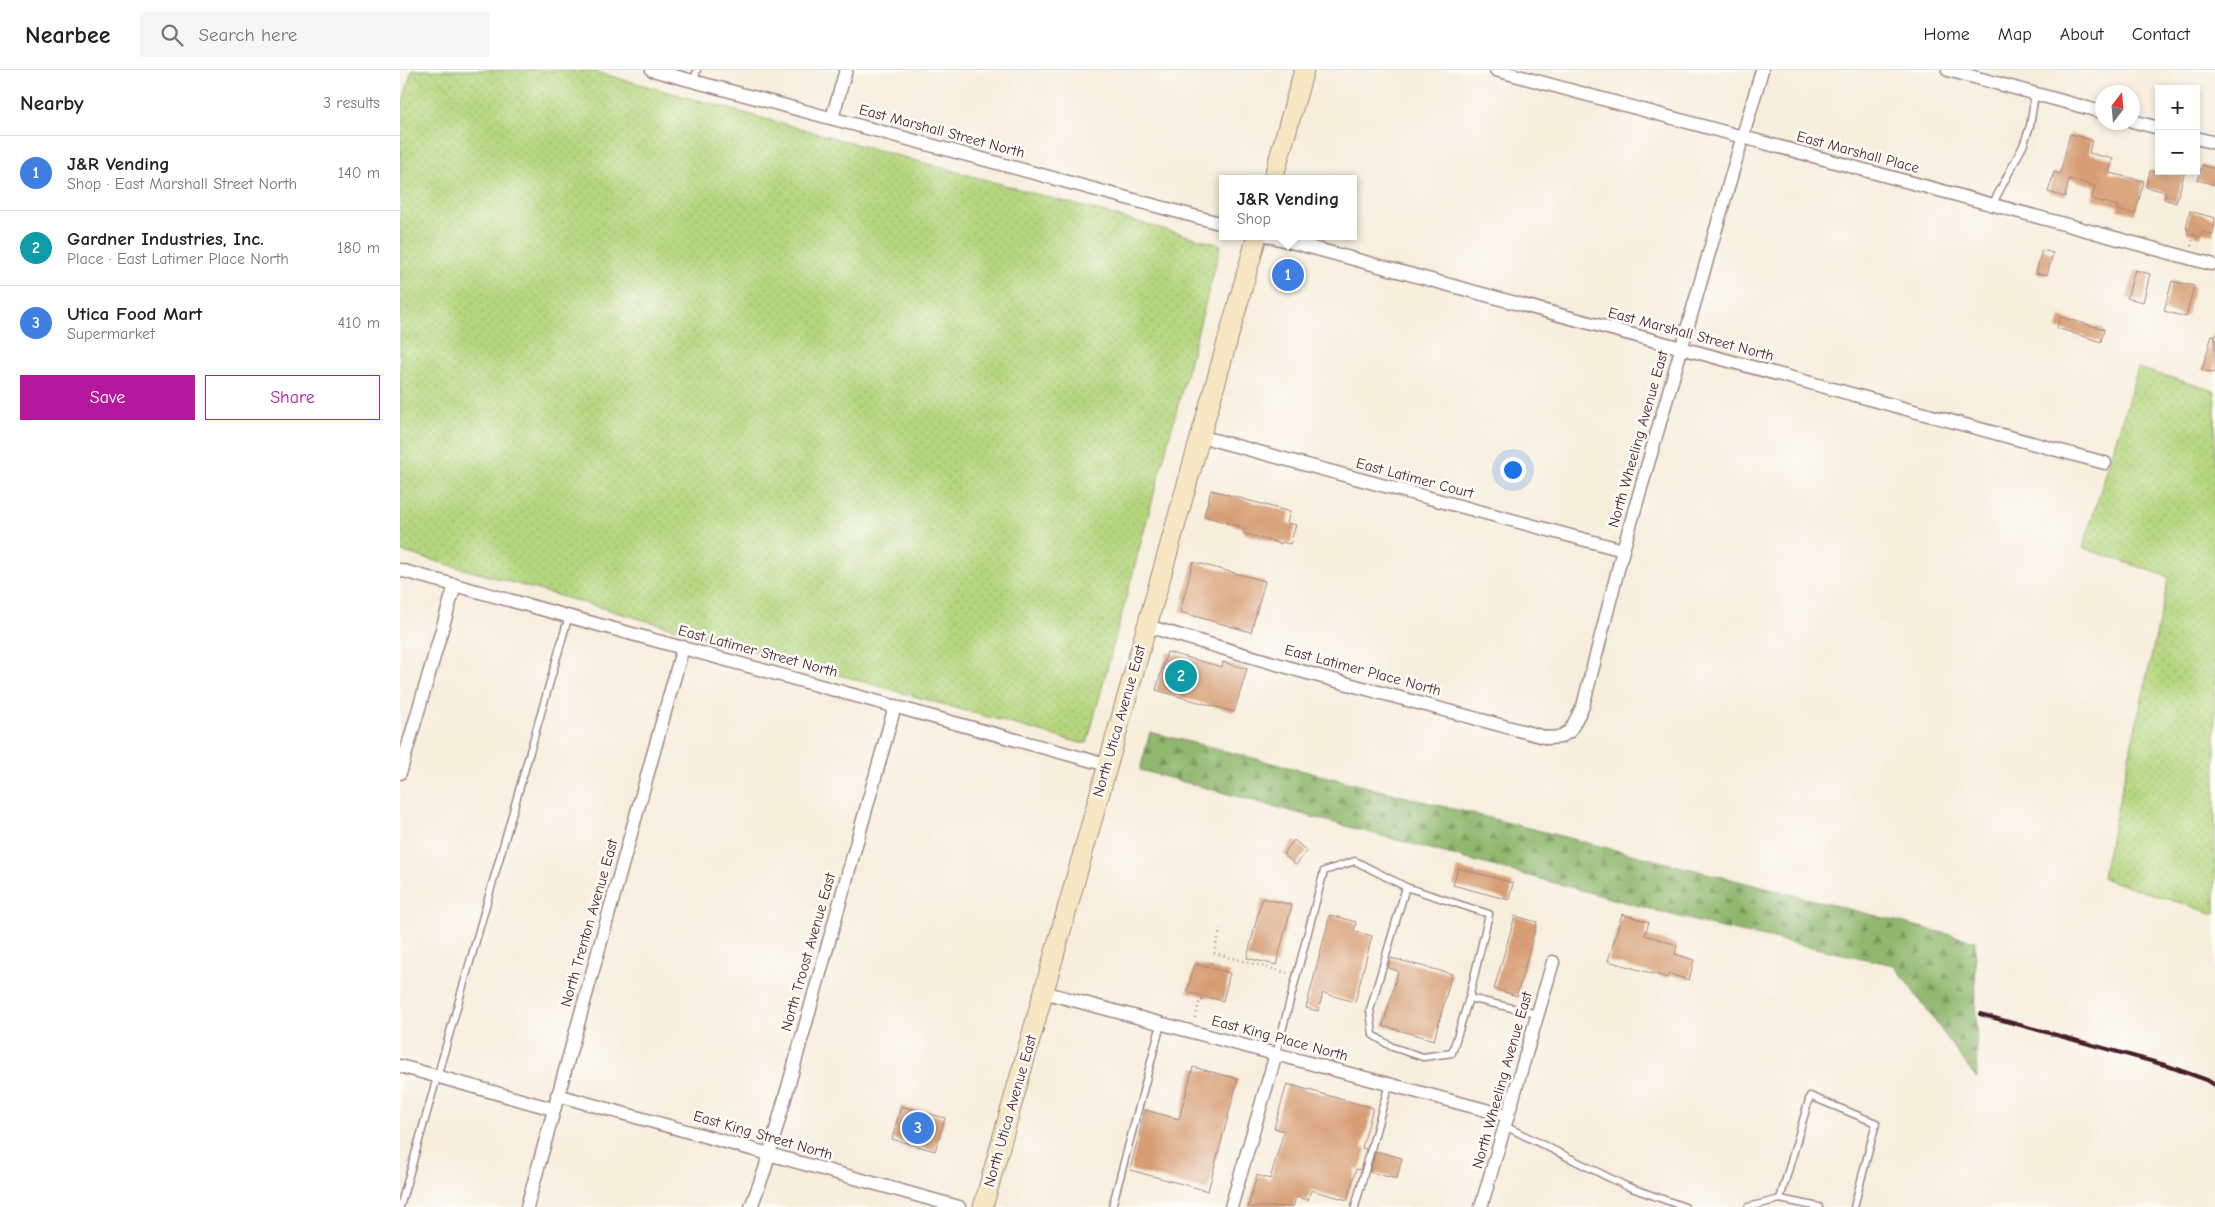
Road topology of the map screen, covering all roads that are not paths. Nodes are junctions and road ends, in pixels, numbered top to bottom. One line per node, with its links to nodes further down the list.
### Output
1 (652, 70): 7 (street, East Marshall Street North)
2 (846, 70): 11 (street)
3 (1496, 70): 14 (street, East Marshall Place)
4 (1762, 70): 14 (street, North Wheeling Avenue East)
5 (1948, 70): 9 (street)
6 (1301, 71): 17 (main road)
7 (670, 72): 8 (street, East Marshall Street North)
8 (696, 76): 11 (street, East Marshall Street North)
9 (2035, 94): 10 (street); 18 (lane)
10 (2095, 110)
11 (832, 118): 19 (street, East Marshall Street North)
12 (2140, 123): 13 (street)
13 (2155, 127)
14 (1741, 137): 18 (street, East Marshall Place); 23 (street, North Wheeling Avenue East)
15 (2200, 139): 16 (street)
16 (2215, 143)
17 (1274, 175)
18 (1992, 205): 22 (street, East Marshall Place)
19 (1219, 223)
20 (1256, 240): 24 (main road, North Utica Avenue East)
21 (1284, 240): 23 (street, East Marshall Street North)
22 (2211, 264)
23 (1682, 348): 25 (street, East Marshall Street North); 26 (street, North Wheeling Avenue East)
24 (1199, 436): 26 (street, East Latimer Court); 30 (main road, North Utica Avenue East)
25 (2105, 463)
26 (1623, 550): 33 (street, North Wheeling Avenue East)
27 (400, 570): 28 (street, East Latimer Street North)
28 (455, 585): 29 (street, East Latimer Street North); 35 (street)
29 (569, 616): 31 (street, East Latimer Street North); 44 (lane)
30 (1147, 626): 33 (street, East Latimer Place North); 34 (main road, North Utica Avenue East)
31 (683, 647): 32 (street, East Latimer Street North); 46 (street, North Trenton Avenue East)
32 (896, 706): 34 (street, East Latimer Street North); 49 (street, North Troost Avenue East)
33 (1570, 731)
34 (1107, 765): 38 (main road, North Utica Avenue East)
35 (400, 773)
36 (1406, 887): 39 (lane); 39 (lane); 42 (lane)
37 (1553, 962): 40 (street, North Wheeling Avenue East)
38 (1043, 992): 41 (street, East King Place North); 55 (main road, North Utica Avenue East)
39 (1469, 998): 40 (lane)
40 (1538, 1014): 48 (street, North Wheeling Avenue East)
41 (1161, 1024): 42 (street, East King Place North); 56 (lane)
42 (1276, 1054): 45 (street, East King Place North); 57 (street)
43 (400, 1066): 44 (street)
44 (437, 1076): 47 (street); 51 (lane)
45 (1389, 1084): 48 (street, East King Place North); 58 (lane)
46 (557, 1096): 47 (street, North Trenton Avenue East); 49 (street, East King Street North)
47 (553, 1109): 52 (street, North Trenton Avenue East)
48 (1506, 1121): 59 (street, North Wheeling Avenue East); 60 (lane)
49 (769, 1153): 53 (street, North Troost Avenue East); 54 (street, East King Street North)
50 (1780, 1198): 61 (lane); 62 (lane); 63 (lane)
51 (400, 1207)
52 (526, 1207)
53 (751, 1207)
54 (959, 1207)
55 (983, 1207)
56 (1112, 1207)
57 (1231, 1207)
58 (1355, 1207)
59 (1482, 1207)
60 (1685, 1207)
61 (1748, 1207)
62 (1818, 1207)
63 (1854, 1207)

